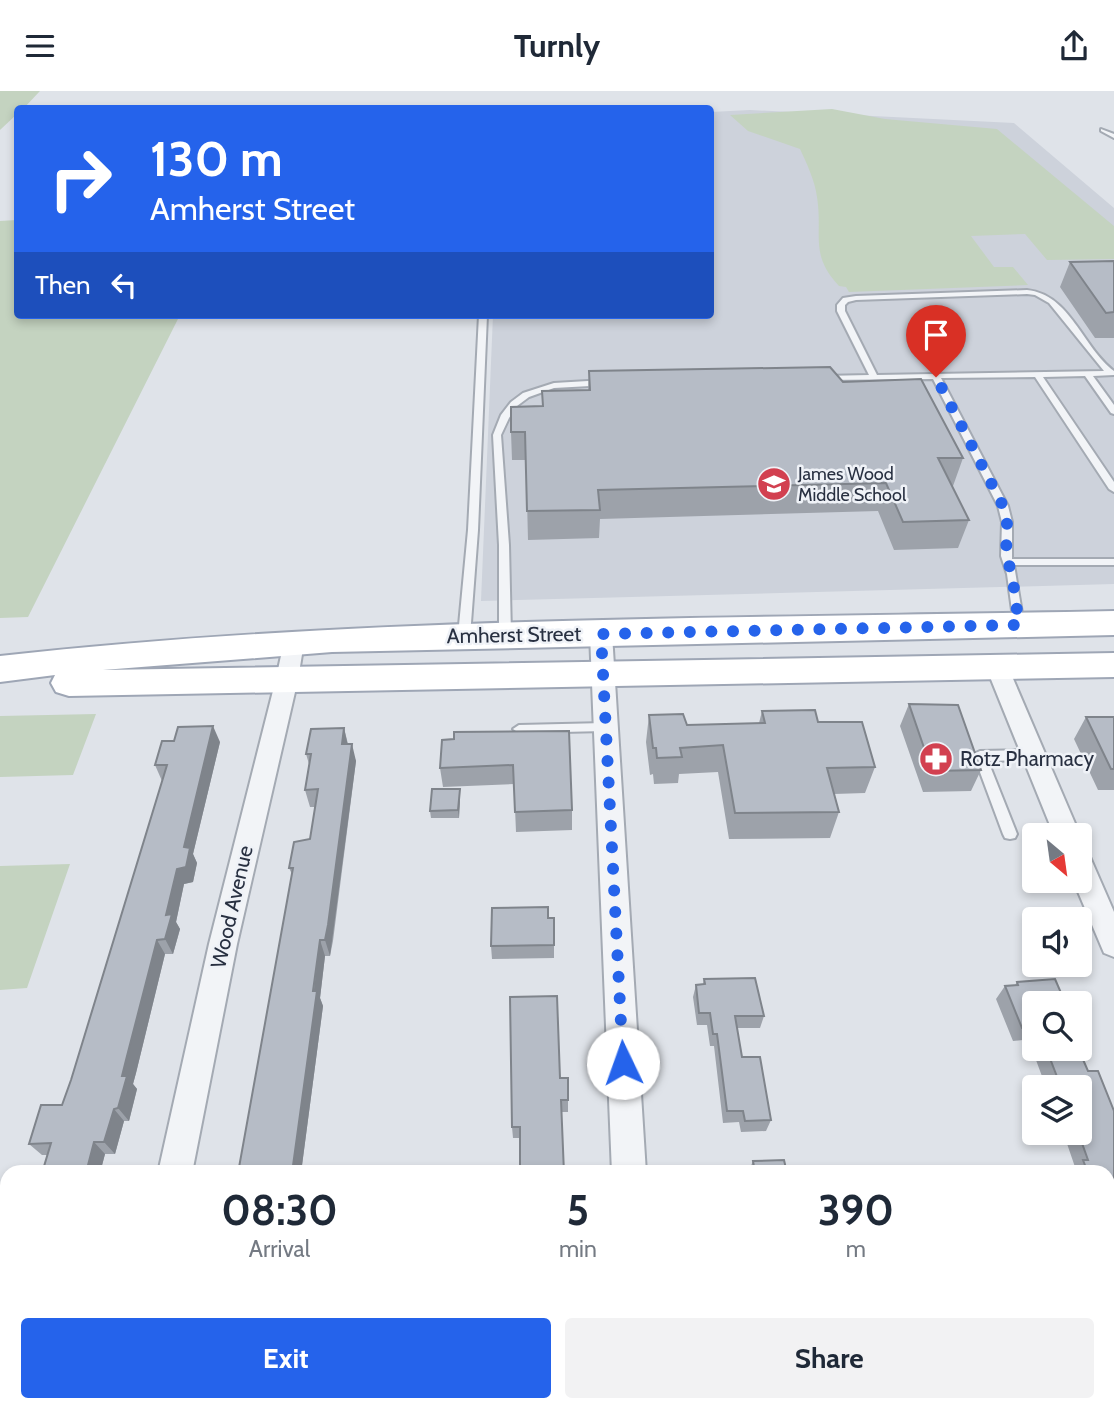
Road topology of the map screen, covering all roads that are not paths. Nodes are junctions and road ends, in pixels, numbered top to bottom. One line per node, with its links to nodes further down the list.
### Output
1 (1103, 130): 2 (lane)
2 (1113, 136)
3 (482, 319): 19 (lane)
4 (1112, 373): 5 (lane); 7 (lane)
5 (1088, 374): 6 (lane); 11 (lane)
6 (1038, 375): 8 (lane); 12 (lane)
7 (875, 377): 8 (lane); 9 (lane)
8 (936, 377): 13 (lane)
9 (808, 378)
10 (614, 383): 18 (lane)
11 (1114, 411)
12 (1114, 489)
13 (1008, 562): 14 (lane); 16 (lane)
14 (1114, 562)
15 (1107, 623): 16 (main road, Amherst Street); 22 (main road)
16 (1019, 625): 17 (main road, Amherst Street)
17 (601, 634): 18 (main road, Amherst Street); 24 (street)
18 (505, 635): 19 (main road, Amherst Street); 25 (main road)
19 (464, 636): 20 (main road, Amherst Street)
20 (293, 642): 23 (main road, Amherst Street); 26 (street, Wood Avenue)
21 (1114, 665): 22 (main road, Amherst Street)
22 (997, 667): 24 (main road, Amherst Street); 30 (street)
23 (0, 669)
24 (602, 674): 25 (main road, Amherst Street); 28 (street)
25 (414, 678): 26 (main road, Amherst Street)
26 (287, 679): 27 (main road, Amherst Street); 35 (street, Wood Avenue)
27 (0, 683)
28 (605, 727): 29 (lane); 36 (street)
29 (519, 729)
30 (1034, 755): 31 (street); 32 (lane)
31 (1062, 823)
32 (1010, 834)
33 (1092, 893): 34 (street)
34 (1114, 944)
35 (177, 1165)
36 (629, 1165)

